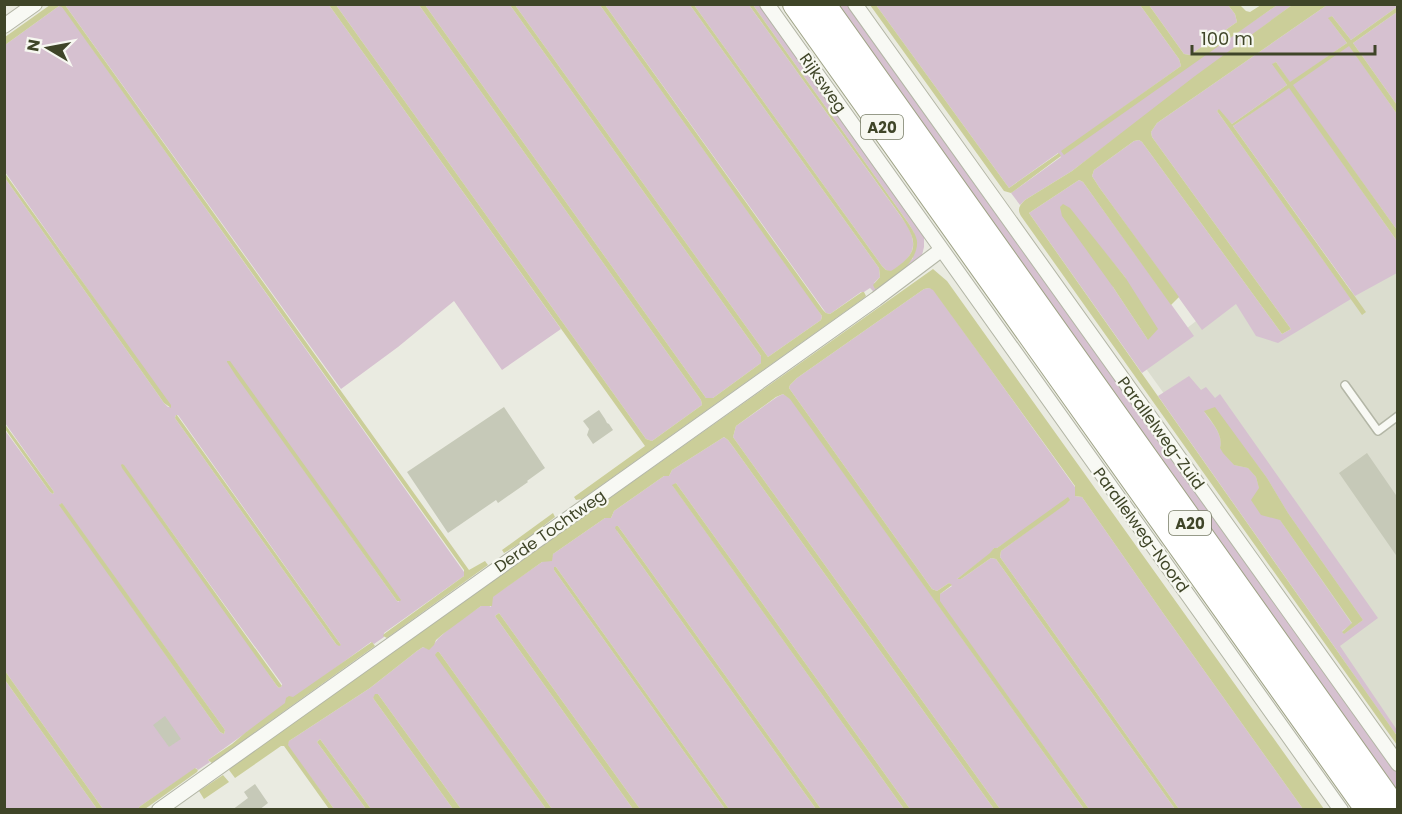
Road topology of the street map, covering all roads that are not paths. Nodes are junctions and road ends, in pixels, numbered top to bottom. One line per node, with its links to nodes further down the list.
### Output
1 (34, 4): 6 (street)
2 (767, 4): 8 (street, Rijksweg)
3 (796, 4): 7 (highway, Rijksweg / A20)
4 (822, 4): 7 (highway, A20)
5 (855, 4): 11 (street, Parallelweg-Zuid)
6 (4, 26)
7 (978, 242): 14 (highway, A20); 15 (highway, A20)
8 (941, 250): 12 (street, Derde Tochtweg); 13 (street, Parallelweg-Noord)
9 (1345, 386): 10 (lane)
10 (1398, 416)
11 (1398, 764)
12 (159, 810)
13 (1341, 810)
14 (1369, 810)
15 (1395, 810)

